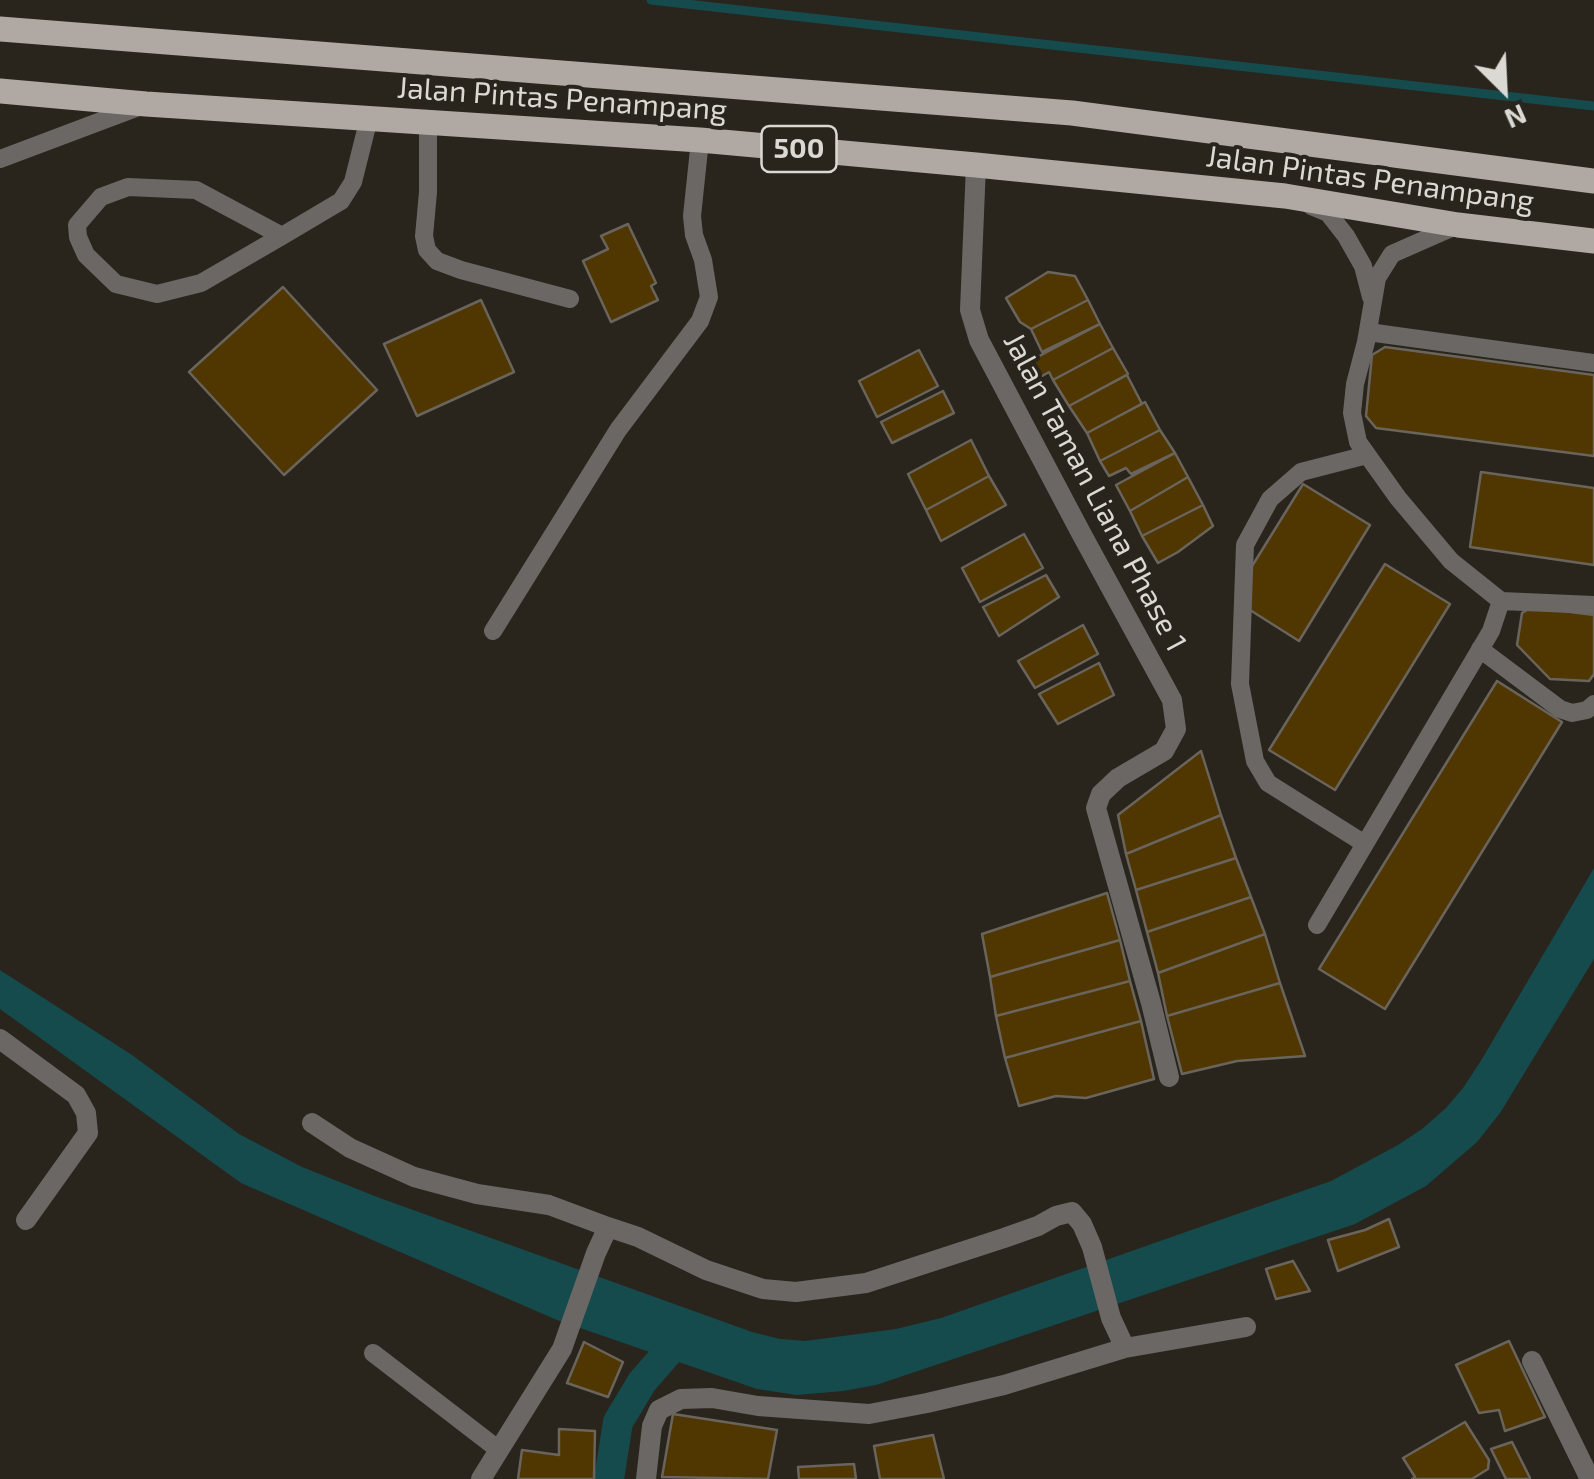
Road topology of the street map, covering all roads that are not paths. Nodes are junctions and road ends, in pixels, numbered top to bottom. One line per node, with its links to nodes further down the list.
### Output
1 (0, 29): 9 (main road, Jalan Pintas Penampang / 500)
2 (0, 91): 3 (main road, Jalan Pintas Penampang / 500)
3 (146, 104): 4 (main road, Jalan Pintas Penampang / 500); 7 (lane)
4 (369, 118): 5 (main road, Jalan Pintas Penampang / 500); 12 (lane)
5 (428, 122): 6 (main road, Jalan Pintas Penampang / 500); 14 (lane)
6 (700, 140): 8 (main road, Jalan Pintas Penampang / 500); 21 (lane)
7 (0, 159)
8 (976, 165): 10 (main road, Jalan Pintas Penampang / 500); 27 (street, Jalan Taman Liana Phase 1)
9 (1594, 181)
10 (1285, 196): 11 (main road, Jalan Pintas Penampang / 500); 15 (lane)
11 (1458, 225): 13 (main road, Jalan Pintas Penampang / 500); 15 (lane)
12 (282, 236): 12 (lane)
13 (1594, 242)
14 (570, 299)
15 (1373, 302): 16 (lane)
16 (1368, 332): 17 (lane); 18 (lane)
17 (1594, 364)
18 (1367, 455): 19 (lane); 24 (lane)
19 (1501, 601): 20 (lane); 22 (lane)
20 (1594, 605)
21 (493, 631)
22 (1480, 649): 23 (lane); 24 (lane)
23 (1594, 704)
24 (1365, 844): 25 (lane)
25 (1317, 926)
26 (0, 1039): 29 (street)
27 (1169, 1078)
28 (312, 1123): 30 (street)
29 (26, 1220)
30 (608, 1227): 32 (street); 35 (street)
31 (1246, 1328): 32 (street)
32 (1125, 1348): 37 (street)
33 (374, 1353): 35 (lane)
34 (1532, 1361): 38 (street)
35 (499, 1450): 36 (street)
36 (482, 1479)
37 (646, 1479)
38 (1590, 1479)

